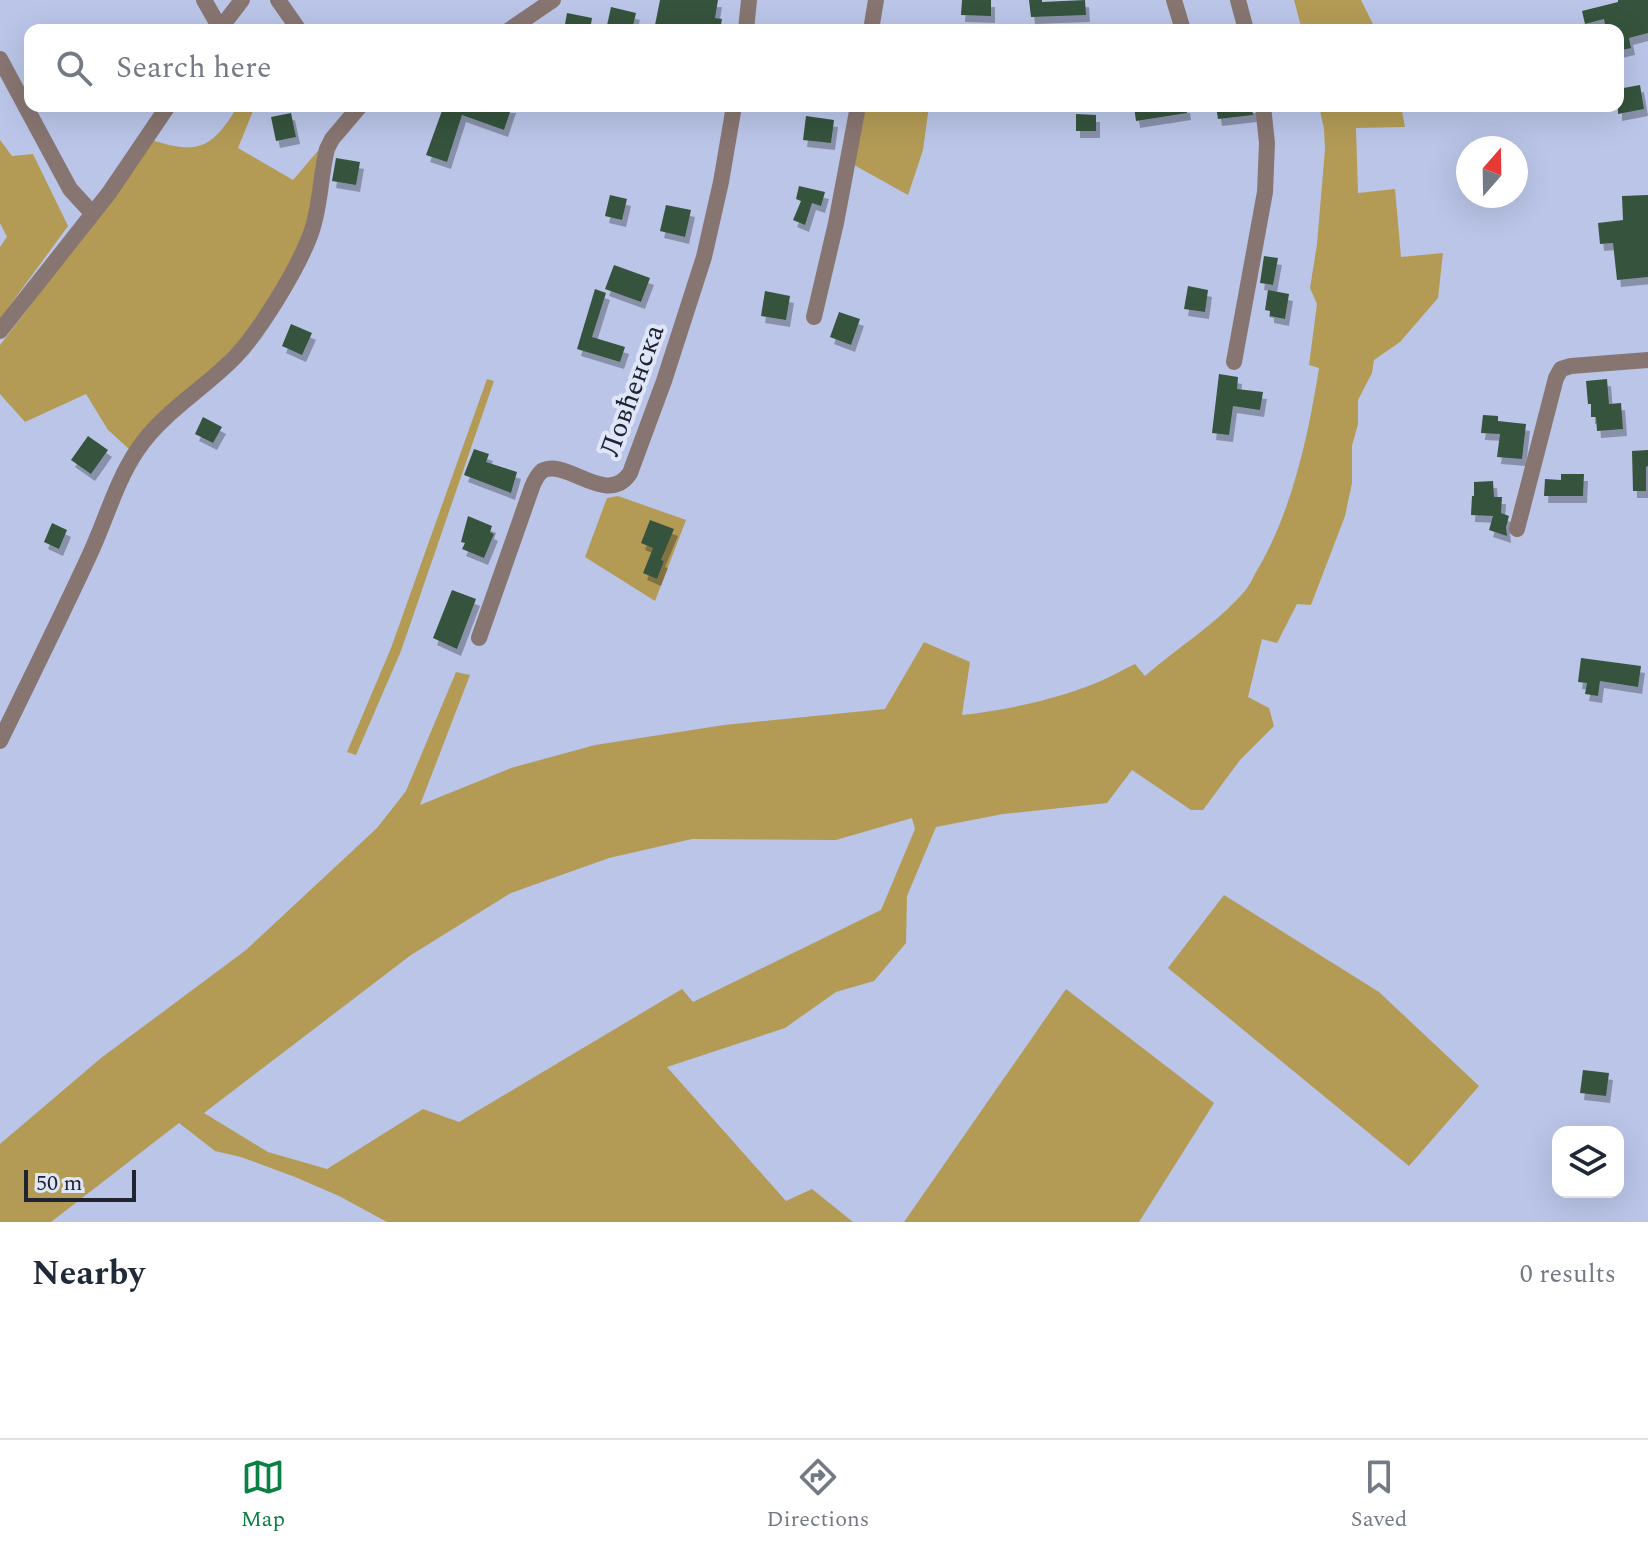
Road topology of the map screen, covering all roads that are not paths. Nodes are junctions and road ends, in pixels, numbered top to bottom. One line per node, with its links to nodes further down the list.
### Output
1 (204, 0): 9 (street)
2 (242, 0): 10 (street)
3 (278, 0): 11 (street)
4 (553, 0): 12 (street)
5 (749, 0): 13 (street)
6 (876, 0): 14 (street)
7 (1174, 0): 15 (street)
8 (1238, 0): 16 (street)
9 (218, 24)
10 (223, 24)
11 (295, 24)
12 (518, 24)
13 (747, 24)
14 (872, 24)
15 (1181, 24)
16 (1244, 24)
17 (0, 59): 18 (street)
18 (24, 104)
19 (29, 112): 25 (street)
20 (164, 112): 25 (street)
21 (355, 112): 32 (street)
22 (733, 112): 31 (street, Ловћенска)
23 (857, 112): 26 (street)
24 (1264, 112): 29 (street)
25 (92, 213): 27 (street)
26 (814, 317)
27 (0, 331)
28 (1648, 360): 30 (street)
29 (1234, 362)
30 (1517, 529)
31 (479, 638)
32 (0, 741)

